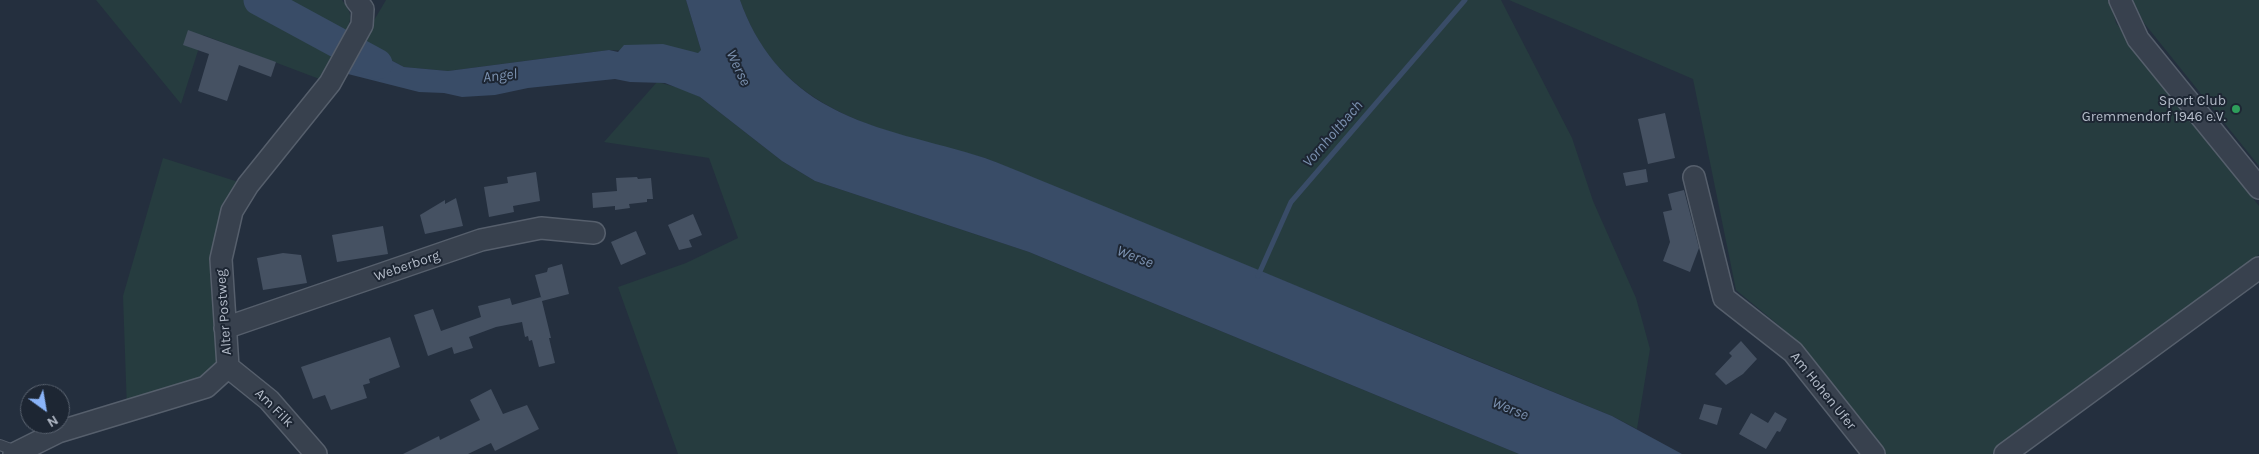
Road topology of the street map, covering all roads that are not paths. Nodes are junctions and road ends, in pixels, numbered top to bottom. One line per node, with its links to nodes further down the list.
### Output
1 (2120, 0): 4 (street)
2 (362, 3): 7 (street, Alter Postweg)
3 (1694, 178): 11 (street, Am Hohen Ufer)
4 (2259, 188)
5 (594, 232): 7 (street, Weberborg)
6 (2259, 268): 12 (street)
7 (225, 328): 8 (street, Alter Postweg)
8 (228, 367): 9 (street, Alter Postweg); 10 (street, Am Filk)
9 (10, 450)
10 (316, 454)
11 (1874, 454)
12 (2005, 454)

